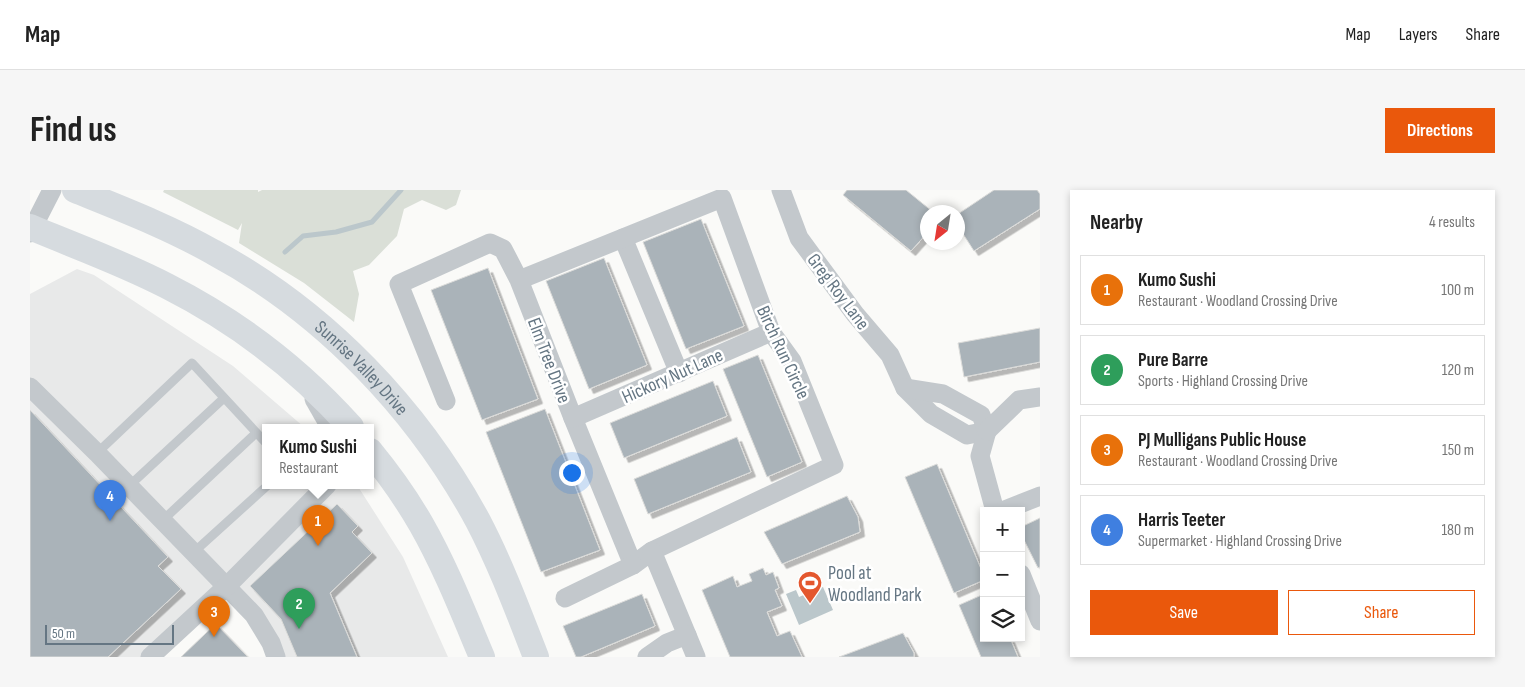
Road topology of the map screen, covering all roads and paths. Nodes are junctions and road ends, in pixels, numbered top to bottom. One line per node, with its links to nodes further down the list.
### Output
1 (52, 190): 4 (street)
2 (75, 190): 40 (main road, Sunrise Valley Drive)
3 (781, 190): 17 (street, Greg Roy Lane)
4 (31, 229): 9 (main road)
5 (623, 238): 6 (street, Birch Run Circle); 7 (street, Birch Run Circle); 8 (street)
6 (519, 280): 13 (street, Elm Tree Drive); 14 (street, Elm Tree Drive)
7 (771, 332): 8 (street, Hickory Nut Lane); 29 (street, Birch Run Circle)
8 (678, 372): 14 (street, Hickory Nut Lane)
9 (305, 382): 15 (street); 16 (main road)
10 (30, 387): 20 (street)
11 (1040, 397): 17 (street)
12 (224, 398): 18 (lane); 20 (lane); 22 (lane)
13 (446, 401)
14 (573, 418): 31 (street, Elm Tree Drive)
15 (328, 424)
16 (348, 424)
17 (987, 431): 26 (street)
18 (256, 433): 19 (lane); 28 (lane)
19 (262, 439)
20 (97, 453): 22 (street)
21 (379, 470): 39 (main road)
22 (129, 486): 28 (street)
23 (264, 489): 30 (lane)
24 (323, 489): 33 (street)
25 (1040, 496): 27 (street)
26 (994, 507)
27 (1012, 507)
28 (163, 520): 30 (street)
29 (652, 551): 31 (street); 36 (street)
30 (194, 552): 33 (street)
31 (633, 566): 34 (street)
32 (1025, 584): 35 (street)
33 (227, 586): 37 (street); 38 (street)
34 (565, 598)
35 (1040, 620)
36 (687, 635): 41 (street); 42 (street)
37 (150, 657)
38 (276, 657)
39 (482, 657)
40 (536, 657)
41 (647, 657)
42 (696, 657)

